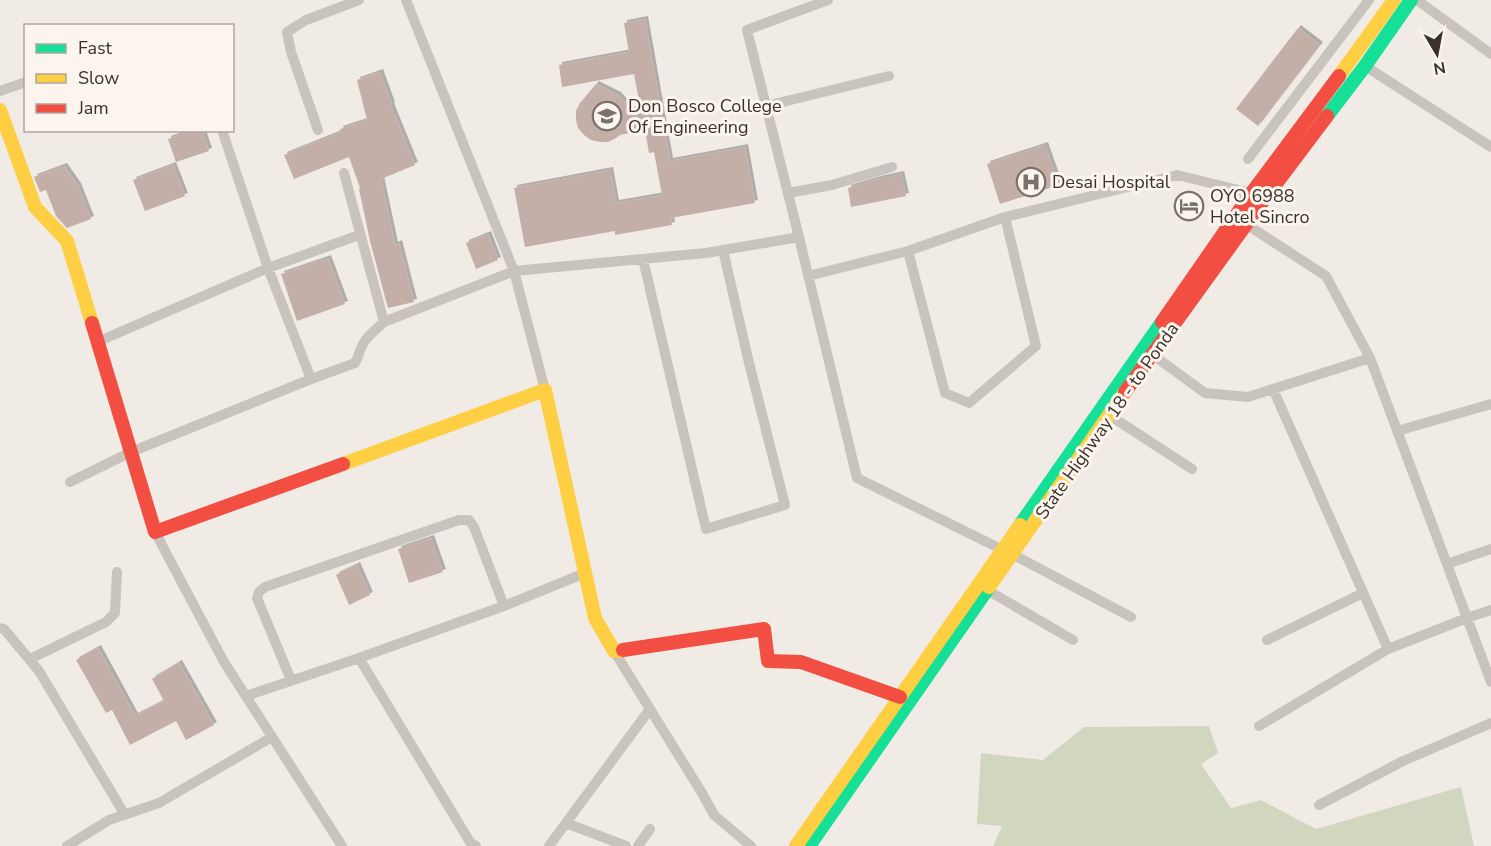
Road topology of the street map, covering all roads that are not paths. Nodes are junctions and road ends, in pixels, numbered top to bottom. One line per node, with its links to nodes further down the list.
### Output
1 (359, 0): 15 (street)
2 (406, 0): 31 (street)
3 (828, 0): 13 (street)
4 (1371, 0): 7 (street); 18 (street)
5 (1411, 0): 9 (main road, State Highway 18 - to Ponda)
6 (1417, 0): 8 (street)
7 (1391, 5): 22 (main road, State Highway 18 - to Ponda)
8 (1491, 54)
9 (1365, 66): 17 (street); 22 (main road, State Highway 18 - to Ponda)
10 (889, 76): 13 (street)
11 (24, 83): 12 (street)
12 (0, 91)
13 (766, 106): 21 (street)
14 (0, 110): 34 (main road)
15 (318, 130)
16 (223, 132): 30 (street)
17 (1491, 147)
18 (1248, 159)
19 (892, 167): 21 (street)
20 (344, 173): 25 (street)
21 (788, 193): 26 (street)
22 (1257, 197): 23 (street); 24 (main road, State Highway 18 - to Ponda)
23 (1005, 217): 28 (street); 28 (street)
24 (1240, 221): 35 (main road, State Highway 18 - to Ponda); 36 (street); 48 (main road, State Highway 18 - to Ponda)
25 (359, 235): 30 (street); 33 (street)
26 (799, 237): 27 (street); 32 (street)
27 (723, 250): 29 (street); 29 (street)
28 (908, 251): 32 (street)
29 (643, 260): 31 (street)
30 (268, 268): 34 (street); 37 (street)
31 (514, 271): 33 (street); 39 (street)
32 (808, 276): 48 (street)
33 (384, 322): 37 (street)
34 (98, 342): 43 (main road)
35 (1152, 355): 38 (street); 41 (main road, State Highway 18 - to Ponda)
36 (1370, 358): 38 (street); 42 (street)
37 (311, 379): 43 (street)
38 (1273, 389): 53 (street)
39 (545, 390): 46 (main road); 51 (main road)
40 (1491, 404): 42 (street)
41 (1109, 416): 44 (street); 48 (main road, State Highway 18 - to Ponda)
42 (1397, 431): 49 (street)
43 (131, 452): 45 (street); 46 (main road)
44 (1191, 470)
45 (70, 482)
46 (155, 532): 67 (street)
47 (1491, 549): 49 (street)
48 (1008, 552): 52 (main road, State Highway 18 - to Ponda); 56 (street); 68 (main road, State Highway 18 - to Ponda)
49 (1447, 564): 57 (street)
50 (117, 572): 64 (street)
51 (585, 573): 54 (street); 62 (main road)
52 (987, 590): 59 (street); 85 (main road, State Highway 18 - to Ponda)
53 (1363, 594): 60 (street); 61 (street)
54 (504, 606): 63 (street); 65 (street)
55 (1491, 610): 57 (street)
56 (1131, 617)
57 (1467, 618): 61 (street); 66 (street)
58 (0, 628): 64 (street)
59 (1073, 640)
60 (1267, 640)
61 (1388, 649): 71 (street)
62 (614, 651): 68 (main road); 69 (street)
63 (359, 658): 65 (street); 79 (street)
64 (30, 660): 74 (street)
65 (291, 680): 67 (street)
66 (1491, 682)
67 (246, 696): 72 (street)
68 (900, 697): 84 (main road, State Highway 18 - to Ponda)
69 (650, 709): 75 (street); 83 (street)
70 (1491, 723): 73 (street)
71 (1259, 726)
72 (272, 737): 74 (street); 78 (street)
73 (1319, 805)
74 (125, 815): 77 (street)
75 (566, 823): 80 (street); 81 (street)
76 (650, 829): 82 (street)
77 (67, 846)
78 (342, 846)
79 (476, 846)
80 (549, 846)
81 (626, 846)
82 (638, 846)
83 (751, 846)
84 (796, 846)
85 (809, 846)

